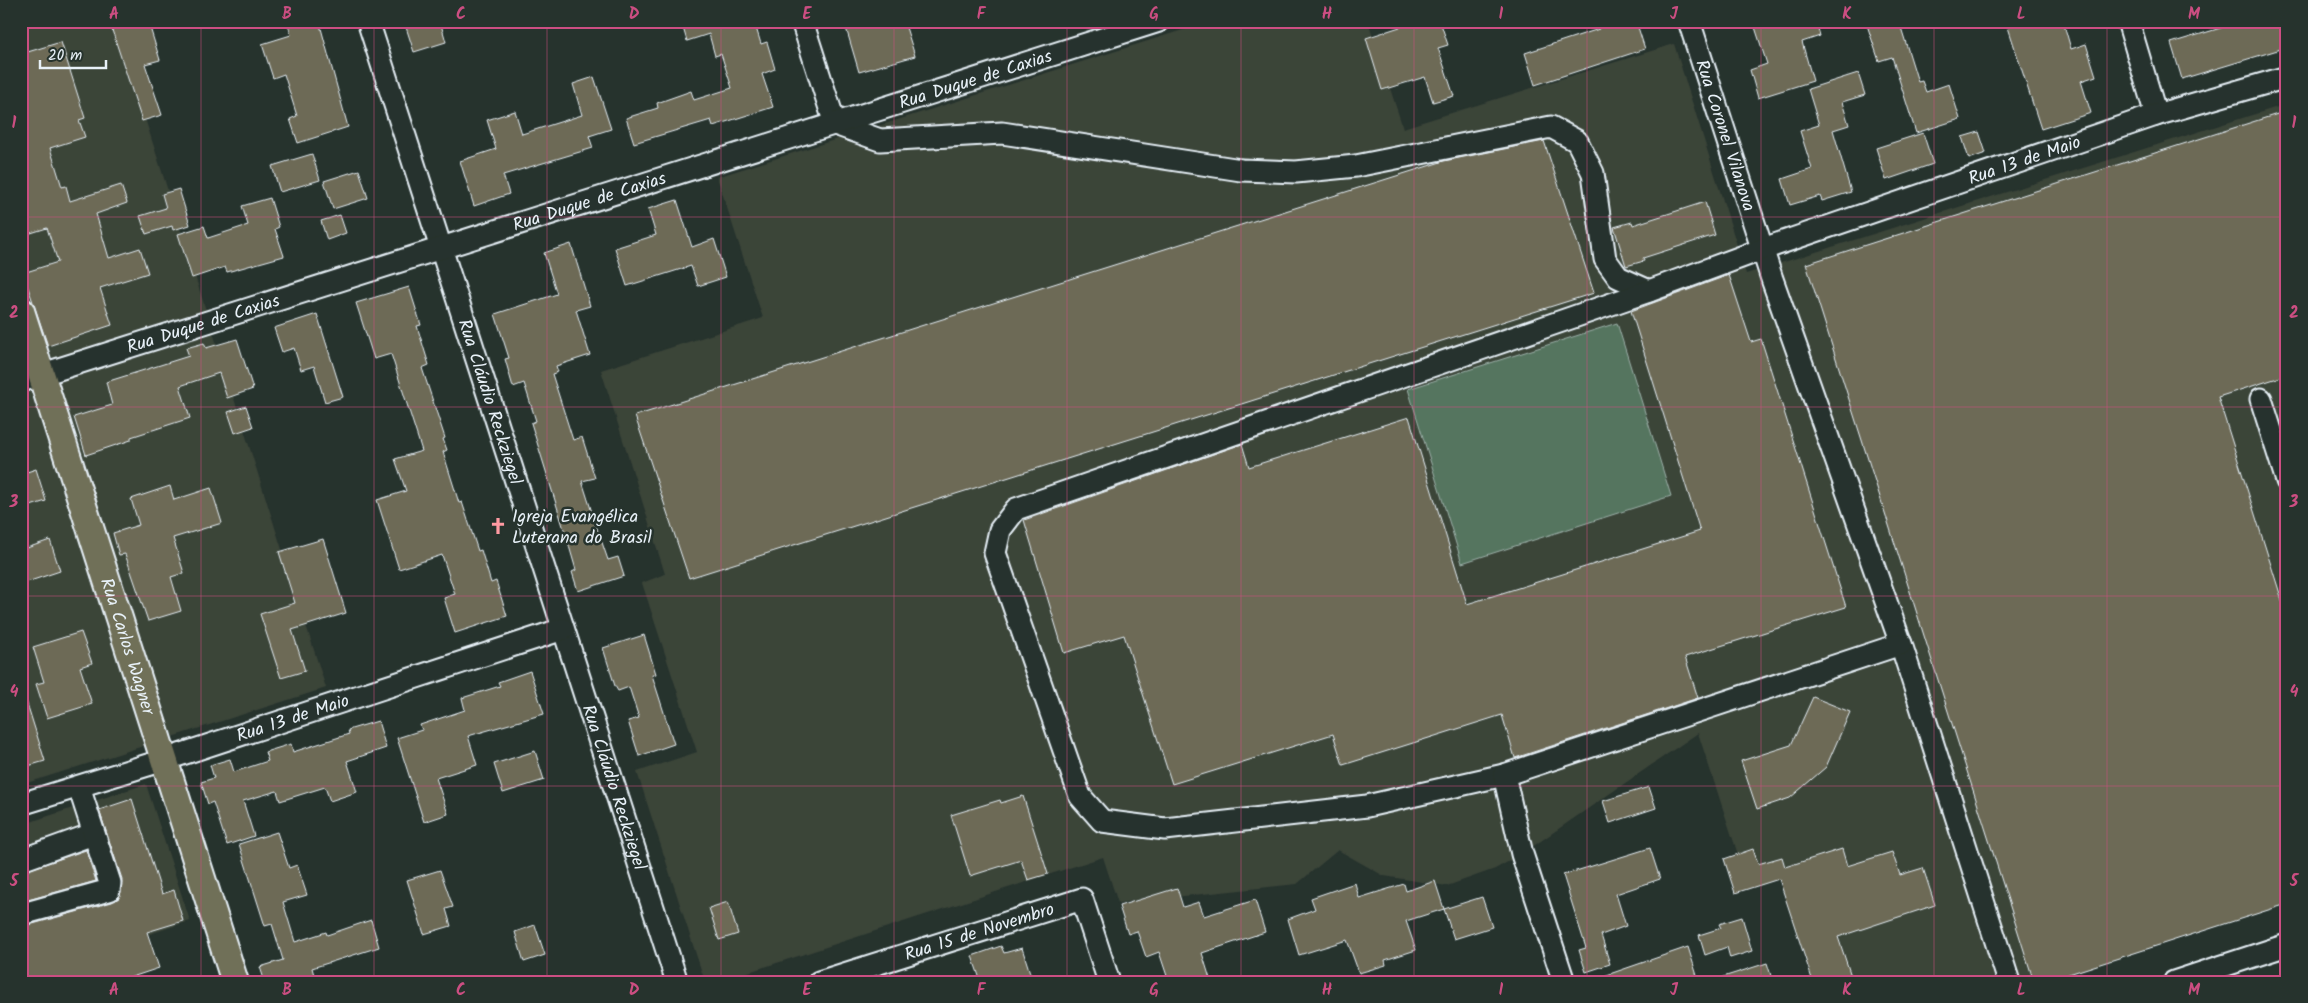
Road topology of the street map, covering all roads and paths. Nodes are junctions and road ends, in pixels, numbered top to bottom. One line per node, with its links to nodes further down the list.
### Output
1 (368, 21): 10 (street, Rua Cláudio Reckziegel)
2 (802, 21): 8 (street)
3 (1159, 21): 8 (street, Rua Duque de Caxias)
4 (1689, 21): 9 (street, Rua Coronel Vilanova)
5 (2128, 21): 7 (street)
6 (2287, 77): 7 (street, Rua 13 de Maio)
7 (2156, 115): 9 (street, Rua 13 de Maio)
8 (835, 124): 10 (street, Rua Duque de Caxias); 11 (street)
9 (1763, 249): 11 (street, Rua 13 de Maio); 17 (street, Rua Coronel Vilanova)
10 (441, 250): 13 (street, Rua Duque de Caxias); 16 (street, Rua Cláudio Reckziegel)
11 (1649, 292): 19 (street, Rua 13 de Maio)
12 (21, 311): 13 (main road, Rua Carlos Wagner)
13 (31, 378): 18 (main road, Rua Carlos Wagner)
14 (2261, 400): 15 (street)
15 (2287, 480)
16 (563, 629): 18 (street, Rua 13 de Maio); 27 (street, Rua Cláudio Reckziegel)
17 (1901, 644): 19 (street, Rua 13 de Maio); 31 (street, Rua Coronel Vilanova)
18 (164, 760): 20 (street, Rua 13 de Maio); 26 (main road, Rua Carlos Wagner)
19 (1504, 775): 30 (street)
20 (79, 787): 21 (street, Rua 13 de Maio); 22 (street)
21 (21, 804)
22 (93, 834): 23 (street); 24 (street)
23 (21, 860)
24 (26, 913)
25 (2287, 945): 32 (street)
26 (235, 982)
27 (677, 982)
28 (819, 982): 29 (street, Rua 15 de Novembro)
29 (1109, 982)
30 (1564, 982)
31 (2009, 982)
32 (2174, 982)

